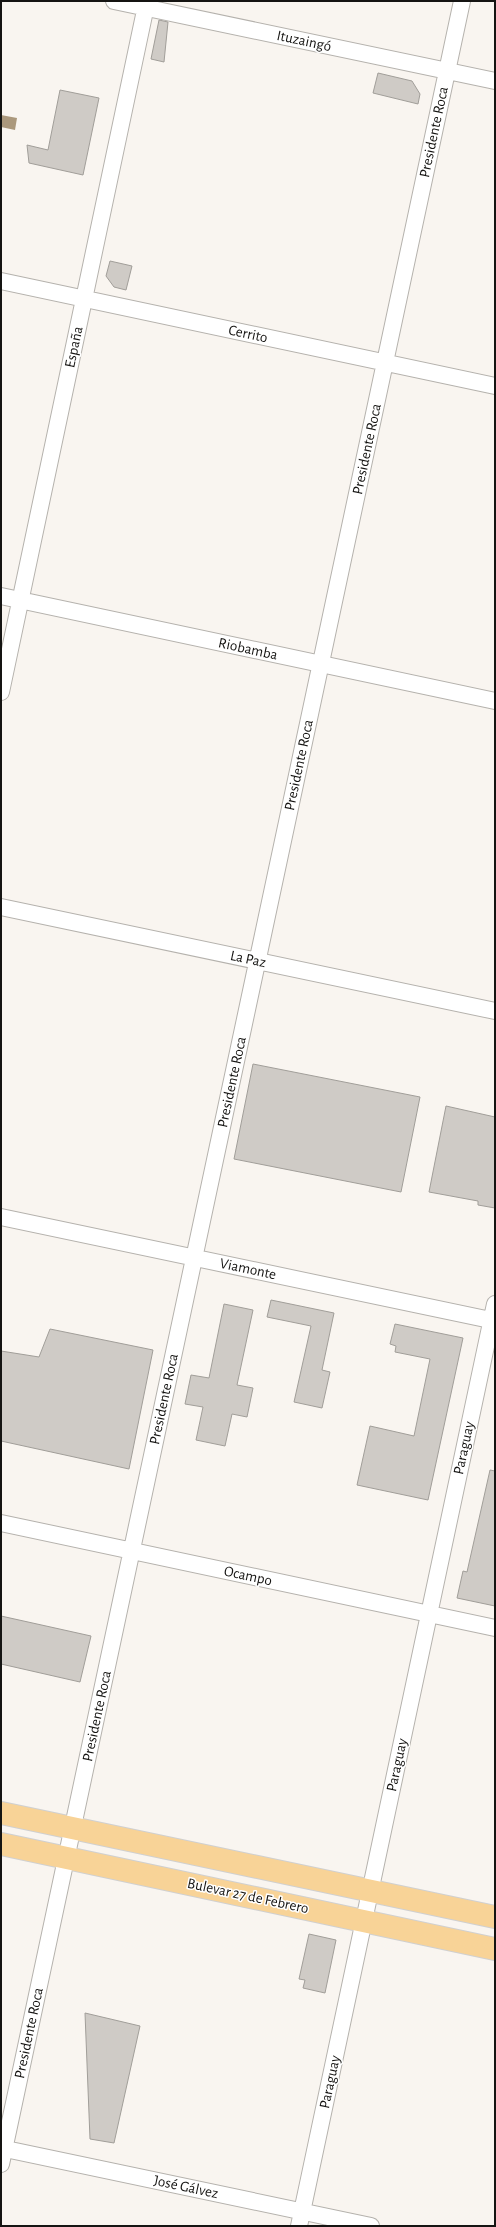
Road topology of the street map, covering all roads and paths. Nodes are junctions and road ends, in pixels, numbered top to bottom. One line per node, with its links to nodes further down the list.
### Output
1 (114, 1): 3 (street, Ituzaingó)
2 (462, 1): 4 (street, Presidente Roca)
3 (146, 4): 4 (street, Ituzaingó); 7 (street, España)
4 (447, 70): 5 (street, Ituzaingó); 8 (street, Presidente Roca)
5 (495, 81)
6 (1, 281): 7 (street, Cerrito)
7 (84, 299): 8 (street, Cerrito); 11 (street, España)
8 (385, 363): 9 (street, Cerrito); 12 (street, Presidente Roca)
9 (495, 386)
10 (1, 596): 11 (street, Riobamba)
11 (20, 601): 12 (street, Riobamba); 13 (street, España)
12 (321, 664): 14 (street, Riobamba); 16 (street, Presidente Roca)
13 (1, 692)
14 (495, 701)
15 (1, 907): 16 (street, La Paz)
16 (257, 961): 17 (street, La Paz); 19 (street, Presidente Roca)
17 (495, 1011)
18 (1, 1217): 19 (street, Viamonte)
19 (194, 1257): 21 (street, Viamonte); 23 (street, Presidente Roca)
20 (495, 1304): 21 (street, Paraguay)
21 (493, 1321): 24 (street, Paraguay)
22 (1, 1523): 23 (street, Ocampo)
23 (132, 1551): 24 (street, Ocampo); 27 (street, Presidente Roca)
24 (429, 1614): 25 (street, Ocampo); 30 (street, Paraguay)
25 (495, 1628)
26 (1, 1813): 27 (main road, Bulevar 27 de Febrero)
27 (73, 1828): 29 (street, Presidente Roca); 30 (main road, Bulevar 27 de Febrero)
28 (1, 1844): 29 (main road, Bulevar 27 de Febrero)
29 (66, 1858): 32 (main road, Bulevar 27 de Febrero); 34 (street, Presidente Roca)
30 (370, 1891): 31 (main road, Bulevar 27 de Febrero); 32 (street, Paraguay)
31 (495, 1917)
32 (364, 1921): 33 (main road, Bulevar 27 de Febrero); 35 (street, Paraguay)
33 (495, 1949)
34 (2, 2154): 35 (street, José Gálvez)
35 (300, 2219): 36 (street, José Gálvez)
36 (371, 2226)

